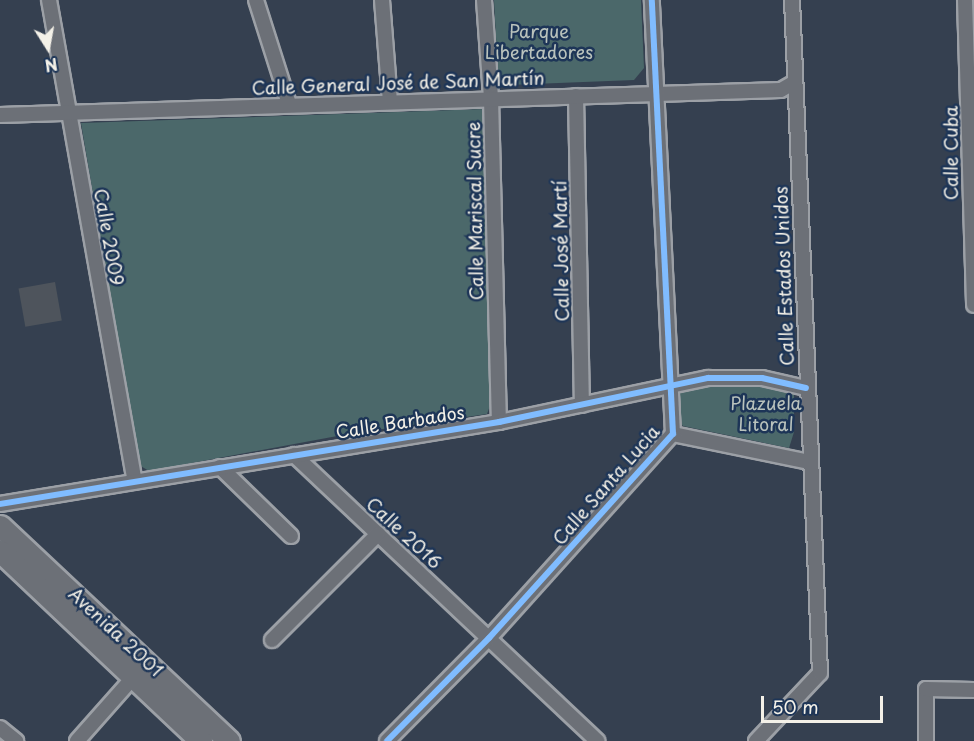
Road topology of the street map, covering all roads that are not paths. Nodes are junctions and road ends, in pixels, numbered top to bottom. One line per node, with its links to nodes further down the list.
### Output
1 (49, 0): 14 (street, Calle 2009)
2 (256, 0): 13 (street)
3 (382, 0): 12 (street)
4 (484, 0): 11 (street, Calle Mariscal Sucre)
5 (652, 0): 9 (street, Calle Santa Lucia)
6 (792, 0): 8 (street, Calle Estados Unidos)
7 (965, 0): 16 (street, Calle Cuba)
8 (795, 82): 9 (street, Calle General José de San Martín); 18 (street, Calle Estados Unidos)
9 (655, 94): 10 (street, Calle General José de San Martín); 17 (street, Calle Santa Lucia)
10 (576, 96): 11 (street, Calle General José de San Martín); 19 (street, Calle José Martí)
11 (491, 98): 12 (street, Calle General José de San Martín); 20 (street, Calle Mariscal Sucre)
12 (390, 101): 13 (street, Calle General José de San Martín)
13 (289, 104): 14 (street, Calle General José de San Martín)
14 (69, 114): 15 (street, Calle General José de San Martín); 25 (street, Calle 2009)
15 (0, 115)
16 (974, 305)
17 (668, 384): 18 (street, Calle Barbados); 19 (street, Calle Barbados); 21 (street, Calle Santa Lucia)
18 (806, 388): 23 (street, Calle Estados Unidos)
19 (582, 405): 20 (street, Calle Barbados)
20 (499, 422): 22 (street, Calle Barbados)
21 (673, 434): 23 (street); 31 (street, Calle Santa Lucia)
22 (294, 455): 24 (street, Calle Barbados); 28 (street, Calle 2016)
23 (809, 462): 42 (street, Calle Estados Unidos)
24 (220, 467): 25 (street, Calle Barbados); 29 (street)
25 (135, 481): 26 (street, Calle Barbados)
26 (0, 504)
27 (0, 526): 33 (main road, Avenida 2001)
28 (378, 534): 31 (street, Calle 2016); 32 (street)
29 (291, 536)
30 (0, 551): 33 (main road, Avenida 2001)
31 (489, 638): 40 (street, Calle Santa Lucia); 41 (street, Calle 2016)
32 (272, 640)
33 (141, 668): 37 (street); 38 (main road, Avenida 2001); 39 (main road, Avenida 2001)
34 (974, 690): 43 (street)
35 (0, 728): 36 (street)
36 (16, 741)
37 (76, 741)
38 (201, 741)
39 (229, 741)
40 (387, 741)
41 (598, 741)
42 (756, 741)
43 (926, 741)

